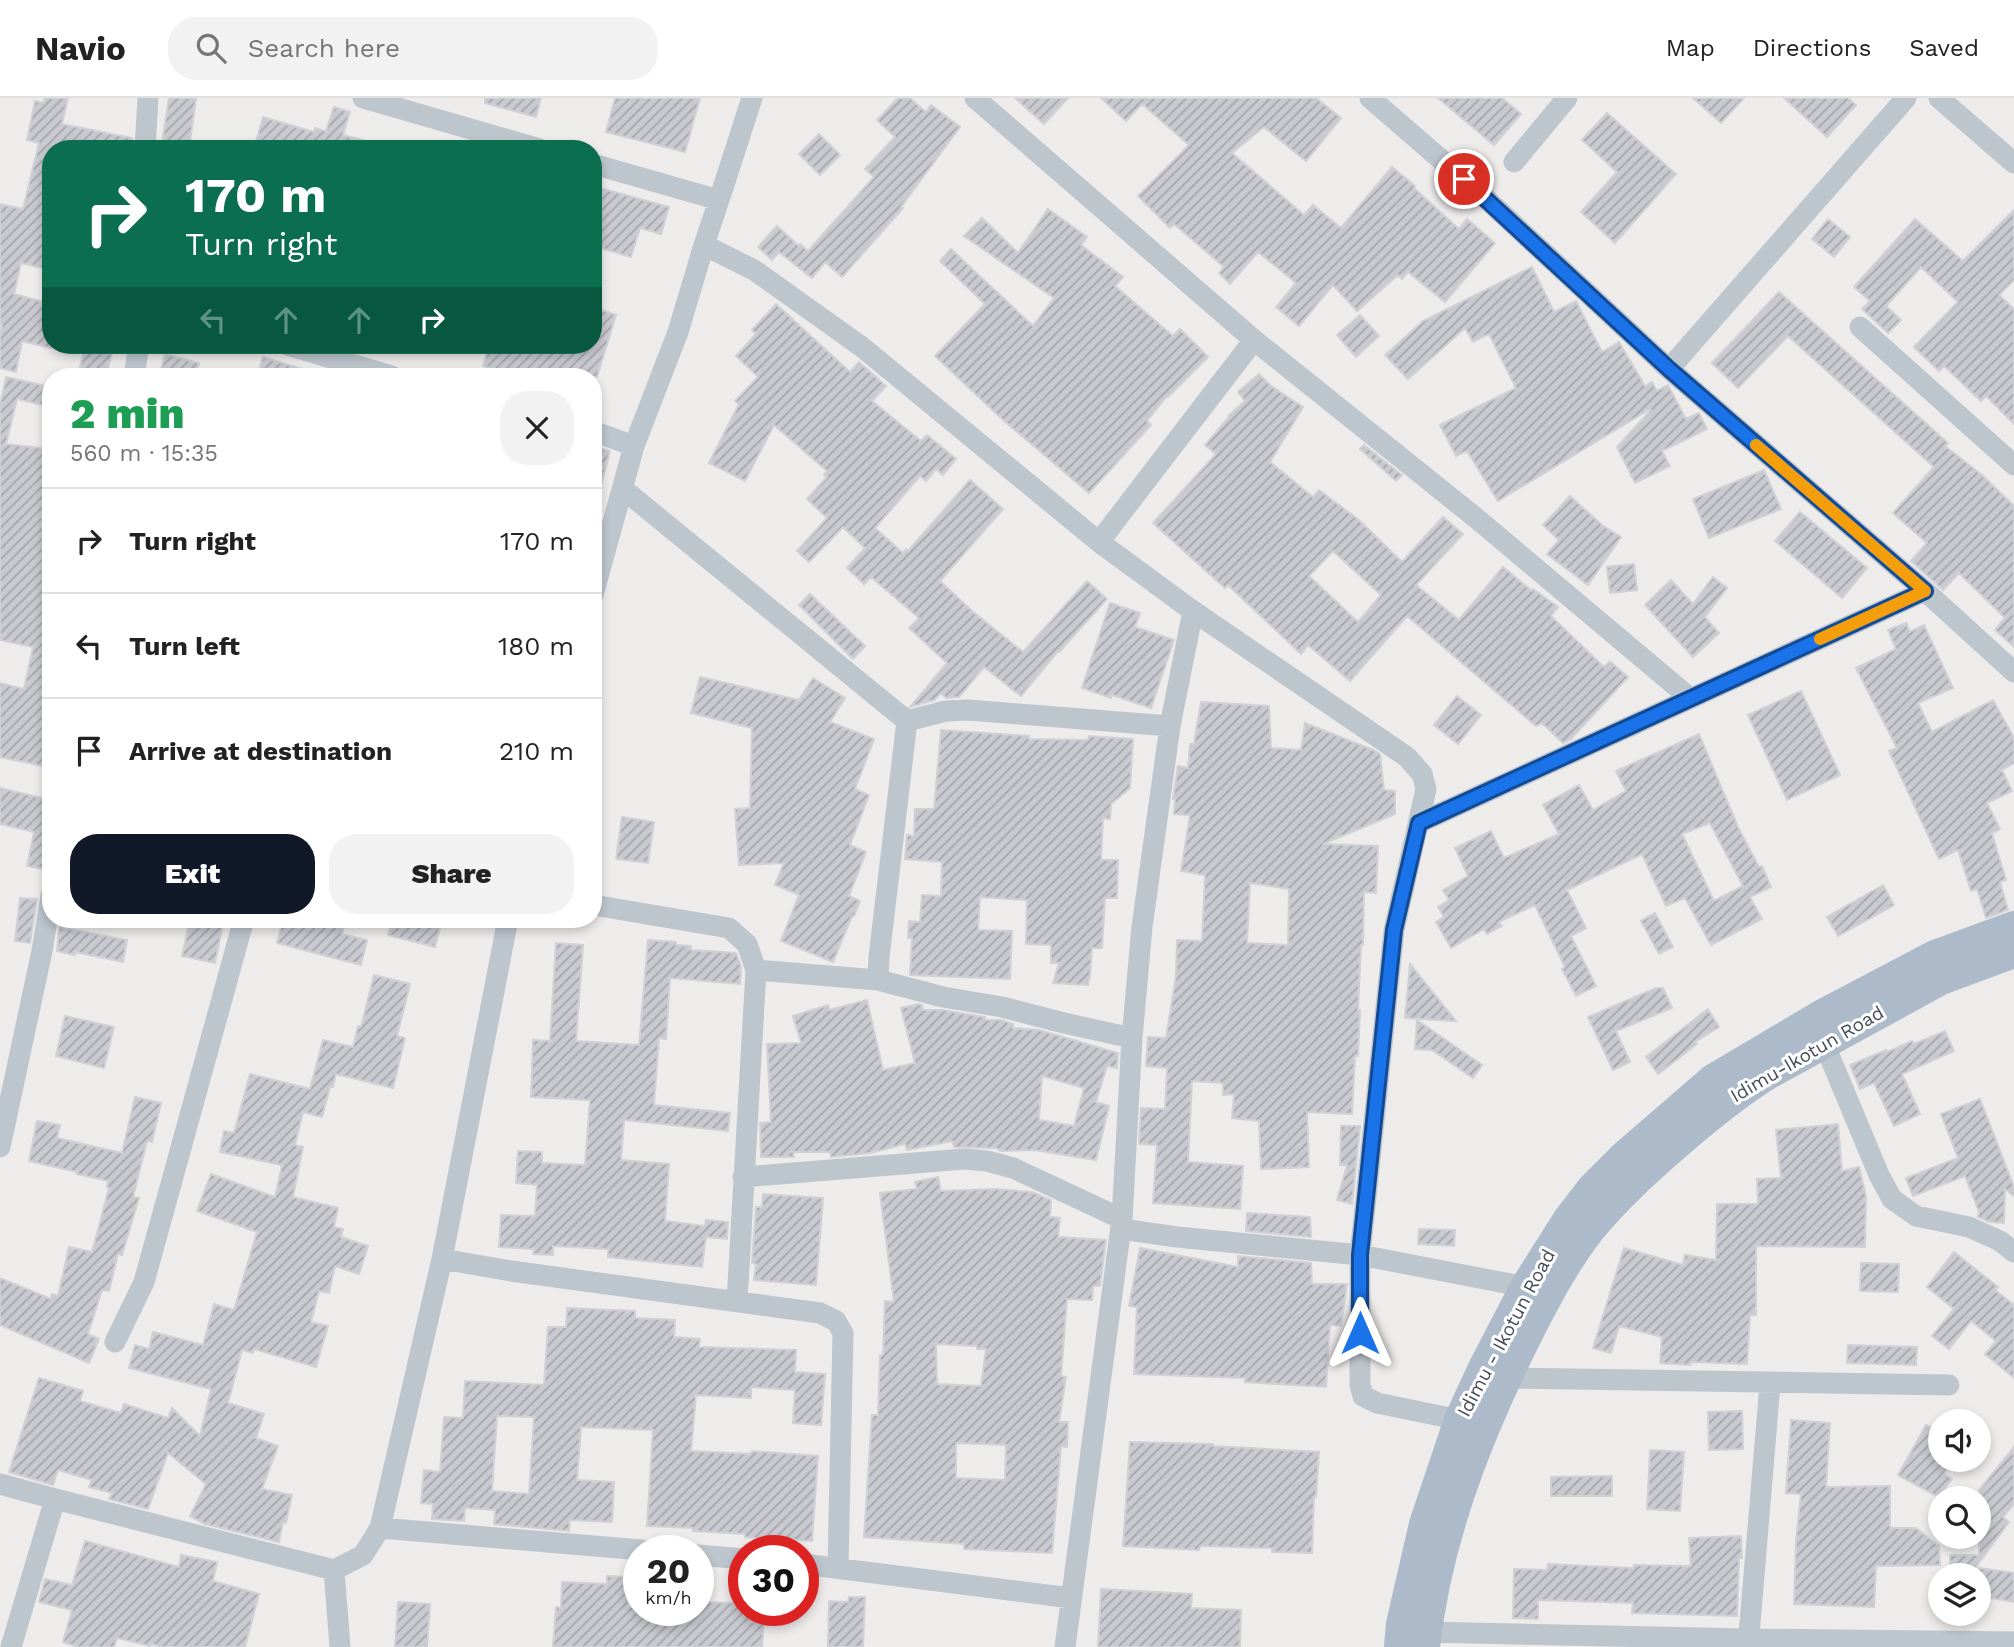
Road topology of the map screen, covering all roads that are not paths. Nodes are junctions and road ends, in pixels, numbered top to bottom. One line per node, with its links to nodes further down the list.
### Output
1 (148, 98): 9 (street)
2 (363, 98): 10 (street)
3 (752, 98): 14 (street)
4 (975, 98): 17 (street)
5 (1370, 98): 20 (street)
6 (1567, 98): 11 (street)
7 (1939, 98): 12 (street)
8 (1901, 99): 20 (street)
9 (146, 140)
10 (509, 140)
11 (1514, 162)
12 (2014, 163)
13 (602, 167): 14 (street)
14 (719, 200): 15 (street)
15 (704, 245): 22 (street); 25 (street)
16 (1860, 327): 23 (street)
17 (1254, 340): 25 (street); 30 (street)
18 (317, 354): 19 (street)
19 (363, 368)
20 (1669, 369): 27 (street)
21 (602, 435): 22 (street)
22 (634, 446): 24 (street)
23 (2014, 465)
24 (623, 489): 26 (street); 31 (street)
25 (1099, 542): 28 (street)
26 (602, 563)
27 (1925, 591): 29 (street); 30 (street)
28 (1193, 611): 32 (street); 33 (street)
29 (2014, 672)
30 (1690, 698): 33 (street)
31 (907, 721): 32 (street); 41 (street)
32 (1170, 726): 43 (street)
33 (1419, 823): 49 (street)
34 (602, 907): 40 (street)
35 (2014, 927): 42 (main road, Idimu - Ikotun Road)
36 (46, 928): 45 (street)
37 (242, 928): 53 (street)
38 (506, 928): 50 (street)
39 (2014, 952): 42 (main road, Idimu-Ikotun Road)
40 (756, 970): 41 (street); 46 (street)
41 (878, 980): 43 (street)
42 (1846, 1016): 44 (main road, Idimu-Ikotun Road); 51 (main road, Idimu - Ikotun Road)
43 (1132, 1038): 47 (street)
44 (1824, 1043): 48 (street); 54 (main road, Idimu-Ikotun Road)
45 (0, 1147)
46 (743, 1177): 47 (street); 52 (street)
47 (1121, 1224): 49 (street); 65 (street)
48 (2014, 1252)
49 (1360, 1255): 51 (street); 57 (street)
50 (442, 1259): 52 (street); 60 (street)
51 (1526, 1287): 57 (main road, Idimu - Ikotun Road)
52 (737, 1302): 63 (street)
53 (115, 1342)
54 (1505, 1378): 55 (street); 66 (main road, Idimu-Ikotun Road)
55 (1770, 1384): 56 (street); 67 (street)
56 (1950, 1385)
57 (1460, 1420): 66 (main road, Idimu - Ikotun Road)
58 (0, 1484): 59 (street)
59 (55, 1499): 64 (street); 69 (street)
60 (380, 1528): 61 (street); 64 (street)
61 (623, 1548)
62 (819, 1565): 63 (street)
63 (838, 1567): 65 (street)
64 (334, 1570): 70 (street)
65 (1071, 1598): 71 (street)
66 (1416, 1642): 67 (street)
67 (1748, 1643): 68 (street)
68 (2012, 1644)
69 (11, 1647)
70 (340, 1647)
71 (1065, 1647)

